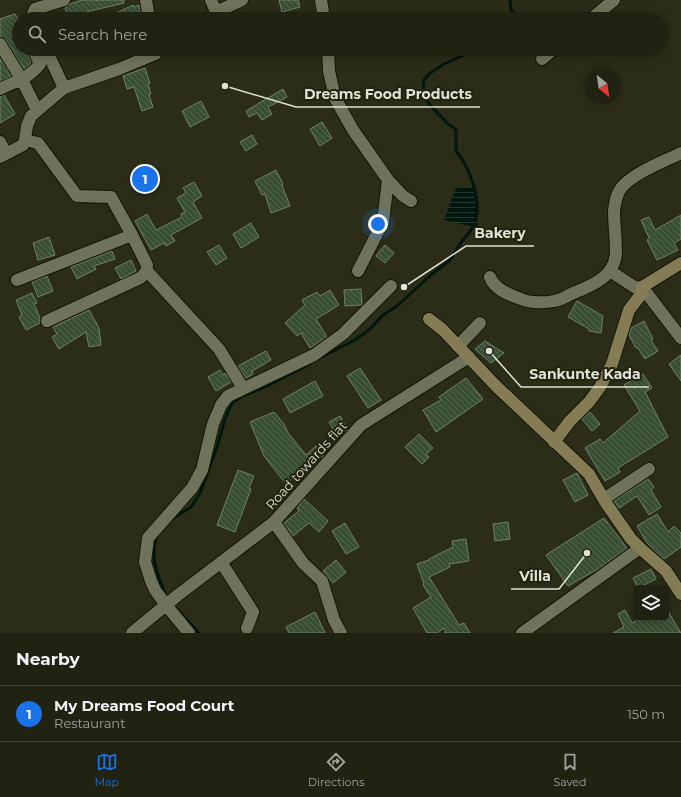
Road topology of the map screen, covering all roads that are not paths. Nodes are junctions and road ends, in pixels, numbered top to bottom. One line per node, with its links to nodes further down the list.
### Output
1 (64, 0): 7 (street)
2 (211, 0): 3 (street)
3 (242, 0)
4 (321, 0): 9 (street)
5 (614, 0): 10 (street)
6 (149, 1): 8 (street)
7 (34, 12)
8 (149, 12)
9 (323, 12)
10 (599, 12)
11 (0, 44): 18 (street)
12 (36, 56): 18 (street)
13 (49, 56): 19 (street)
14 (147, 56): 19 (street)
15 (328, 56): 26 (street)
16 (546, 56): 17 (street)
17 (542, 59)
18 (22, 80): 20 (street); 21 (street)
19 (64, 88): 21 (street)
20 (0, 89)
21 (37, 110): 22 (street)
22 (25, 140): 25 (street); 28 (street)
23 (0, 142): 25 (street)
24 (681, 153): 32 (street)
25 (3, 155)
26 (388, 180): 27 (street); 31 (street)
27 (411, 201)
28 (132, 235): 30 (street); 34 (street)
29 (681, 263): 36 (main road)
30 (147, 271): 38 (street); 43 (street)
31 (358, 271)
32 (610, 271): 33 (street); 36 (street)
33 (490, 277)
34 (17, 280)
35 (391, 286): 43 (street)
36 (642, 287): 40 (street); 44 (main road)
37 (429, 319): 41 (main road)
38 (47, 320)
39 (480, 323): 41 (street)
40 (681, 338)
41 (458, 346): 42 (main road)
42 (470, 357): 44 (main road); 47 (street, Road towards flat)
43 (243, 388): 51 (street)
44 (554, 442): 46 (main road)
45 (649, 469): 46 (street)
46 (604, 499): 48 (main road)
47 (274, 522): 49 (street); 55 (street, Road towards flat)
48 (640, 548): 50 (main road); 56 (street)
49 (221, 562): 51 (street); 52 (street)
50 (681, 594)
51 (166, 605): 53 (street); 54 (street)
52 (247, 628)
53 (132, 633)
54 (189, 633)
55 (341, 633)
56 (522, 633)

